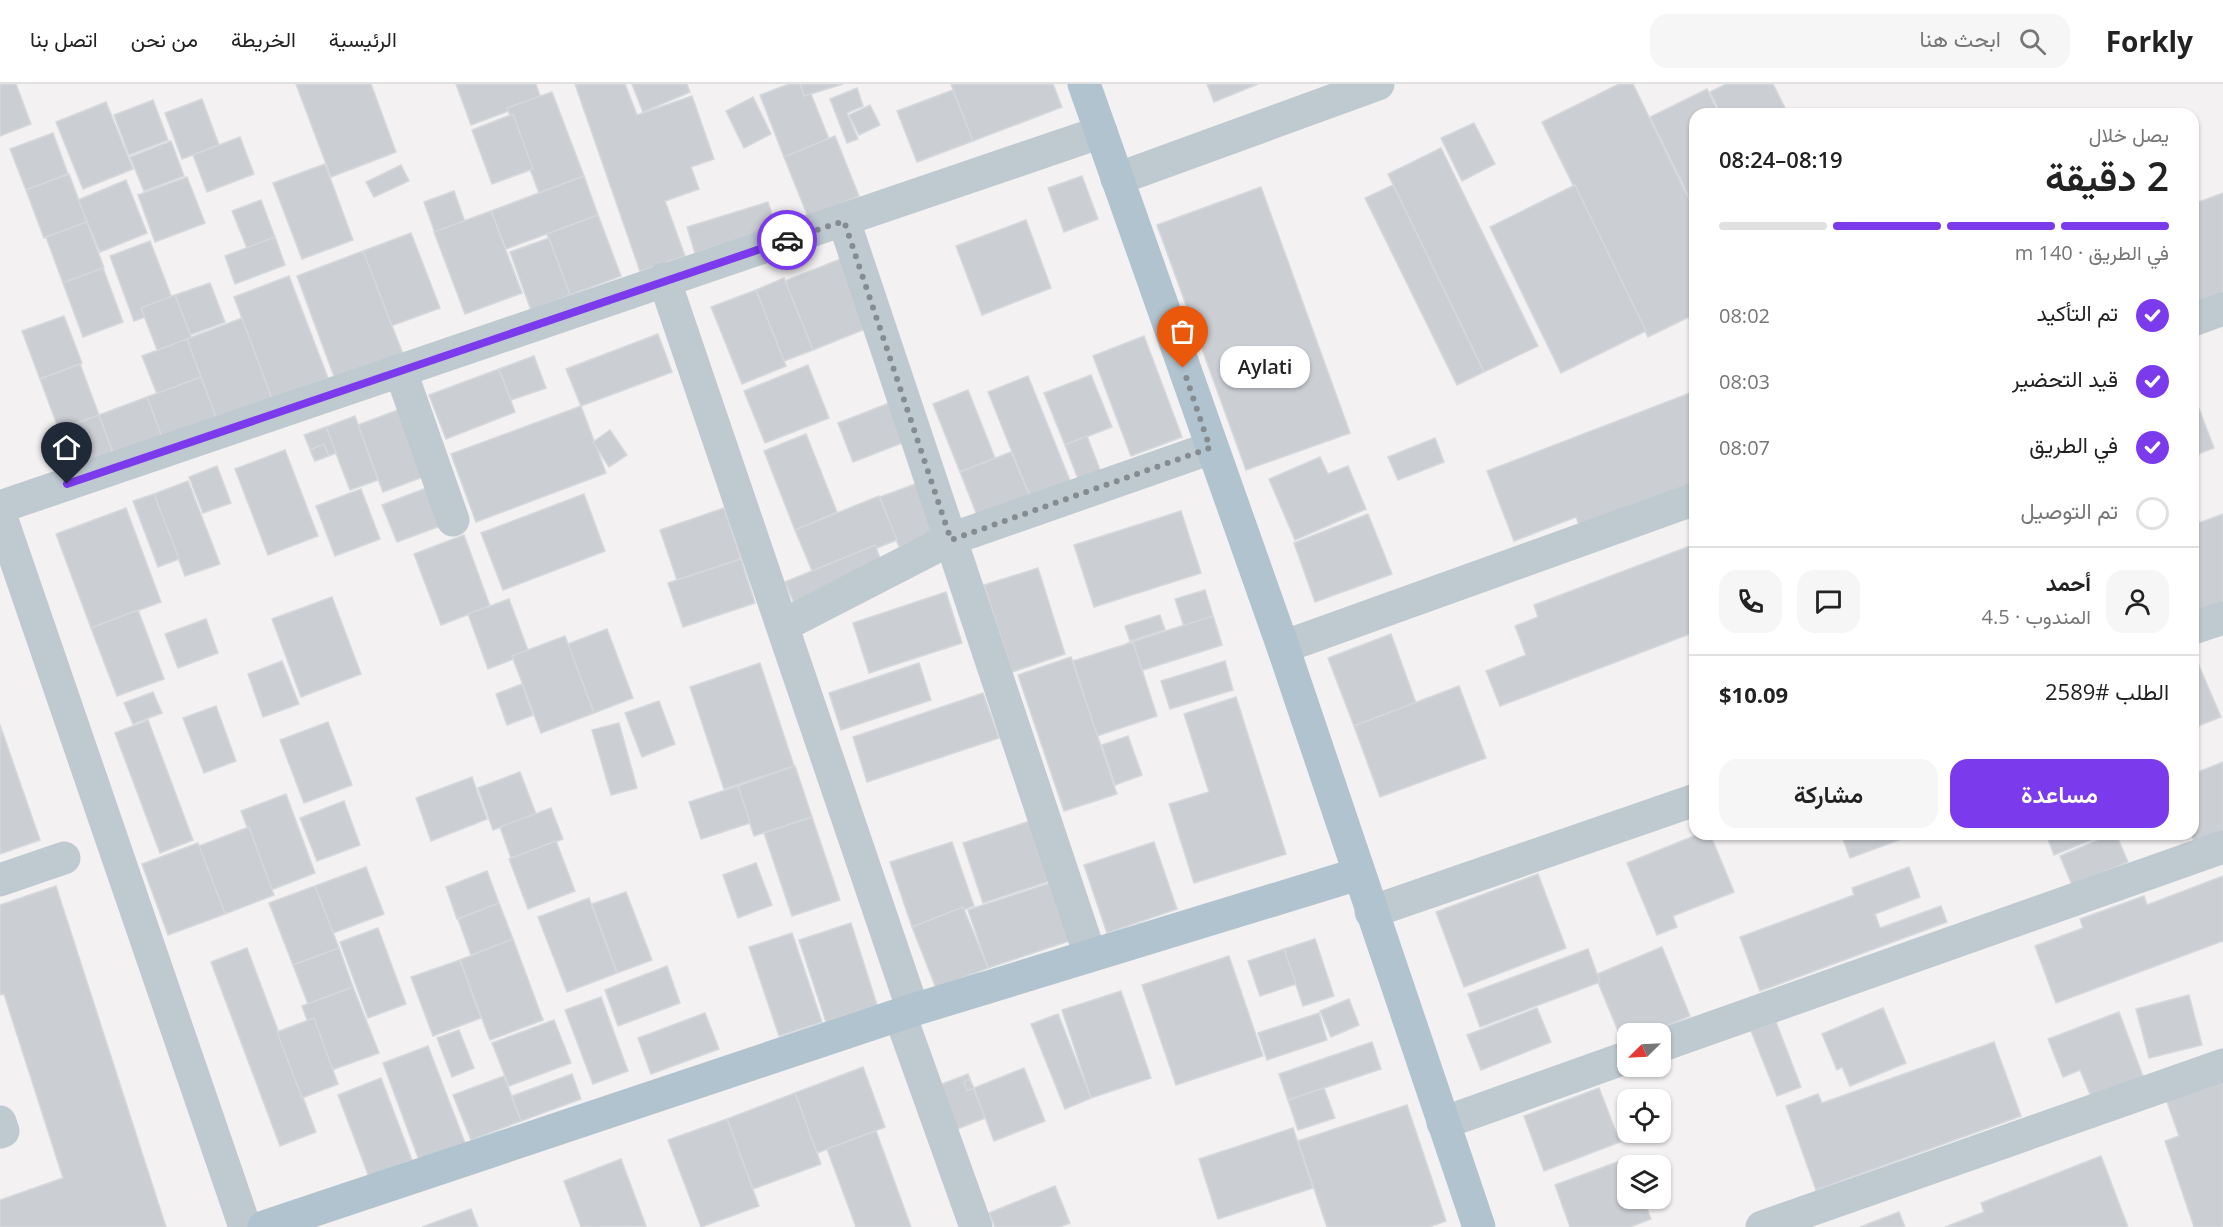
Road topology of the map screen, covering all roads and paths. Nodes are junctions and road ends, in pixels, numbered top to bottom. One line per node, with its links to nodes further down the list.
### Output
1 (1084, 84): 3 (main road)
2 (1378, 84): 4 (street)
3 (1101, 132): 4 (main road); 5 (street)
4 (1117, 179): 10 (main road)
5 (844, 221): 6 (street); 15 (street)
6 (664, 279): 9 (street); 17 (street)
7 (2223, 309): 8 (street)
8 (2199, 318)
9 (401, 372): 12 (street); 14 (street)
10 (1210, 448): 15 (street); 19 (main road)
11 (1689, 501): 19 (street)
12 (0, 507)
13 (0, 514): 35 (street)
14 (453, 520)
15 (951, 540): 17 (street); 26 (street)
16 (2223, 618): 18 (street)
17 (784, 625): 27 (street)
18 (2199, 626)
19 (1283, 647): 23 (main road)
20 (1689, 802): 25 (street)
21 (2223, 847): 28 (street)
22 (64, 858): 24 (street)
23 (1358, 874): 25 (main road); 26 (main road)
24 (0, 880)
25 (1371, 912): 32 (main road)
26 (1090, 955): 27 (main road)
27 (906, 1012): 34 (main road); 36 (street)
28 (1671, 1042)
29 (1617, 1061): 32 (street)
30 (2223, 1065): 38 (street)
31 (0, 1122): 33 (street)
32 (1443, 1123): 37 (main road)
33 (0, 1132)
34 (276, 1225)
35 (245, 1227)
36 (976, 1227)
37 (1479, 1227)
38 (1762, 1227)

